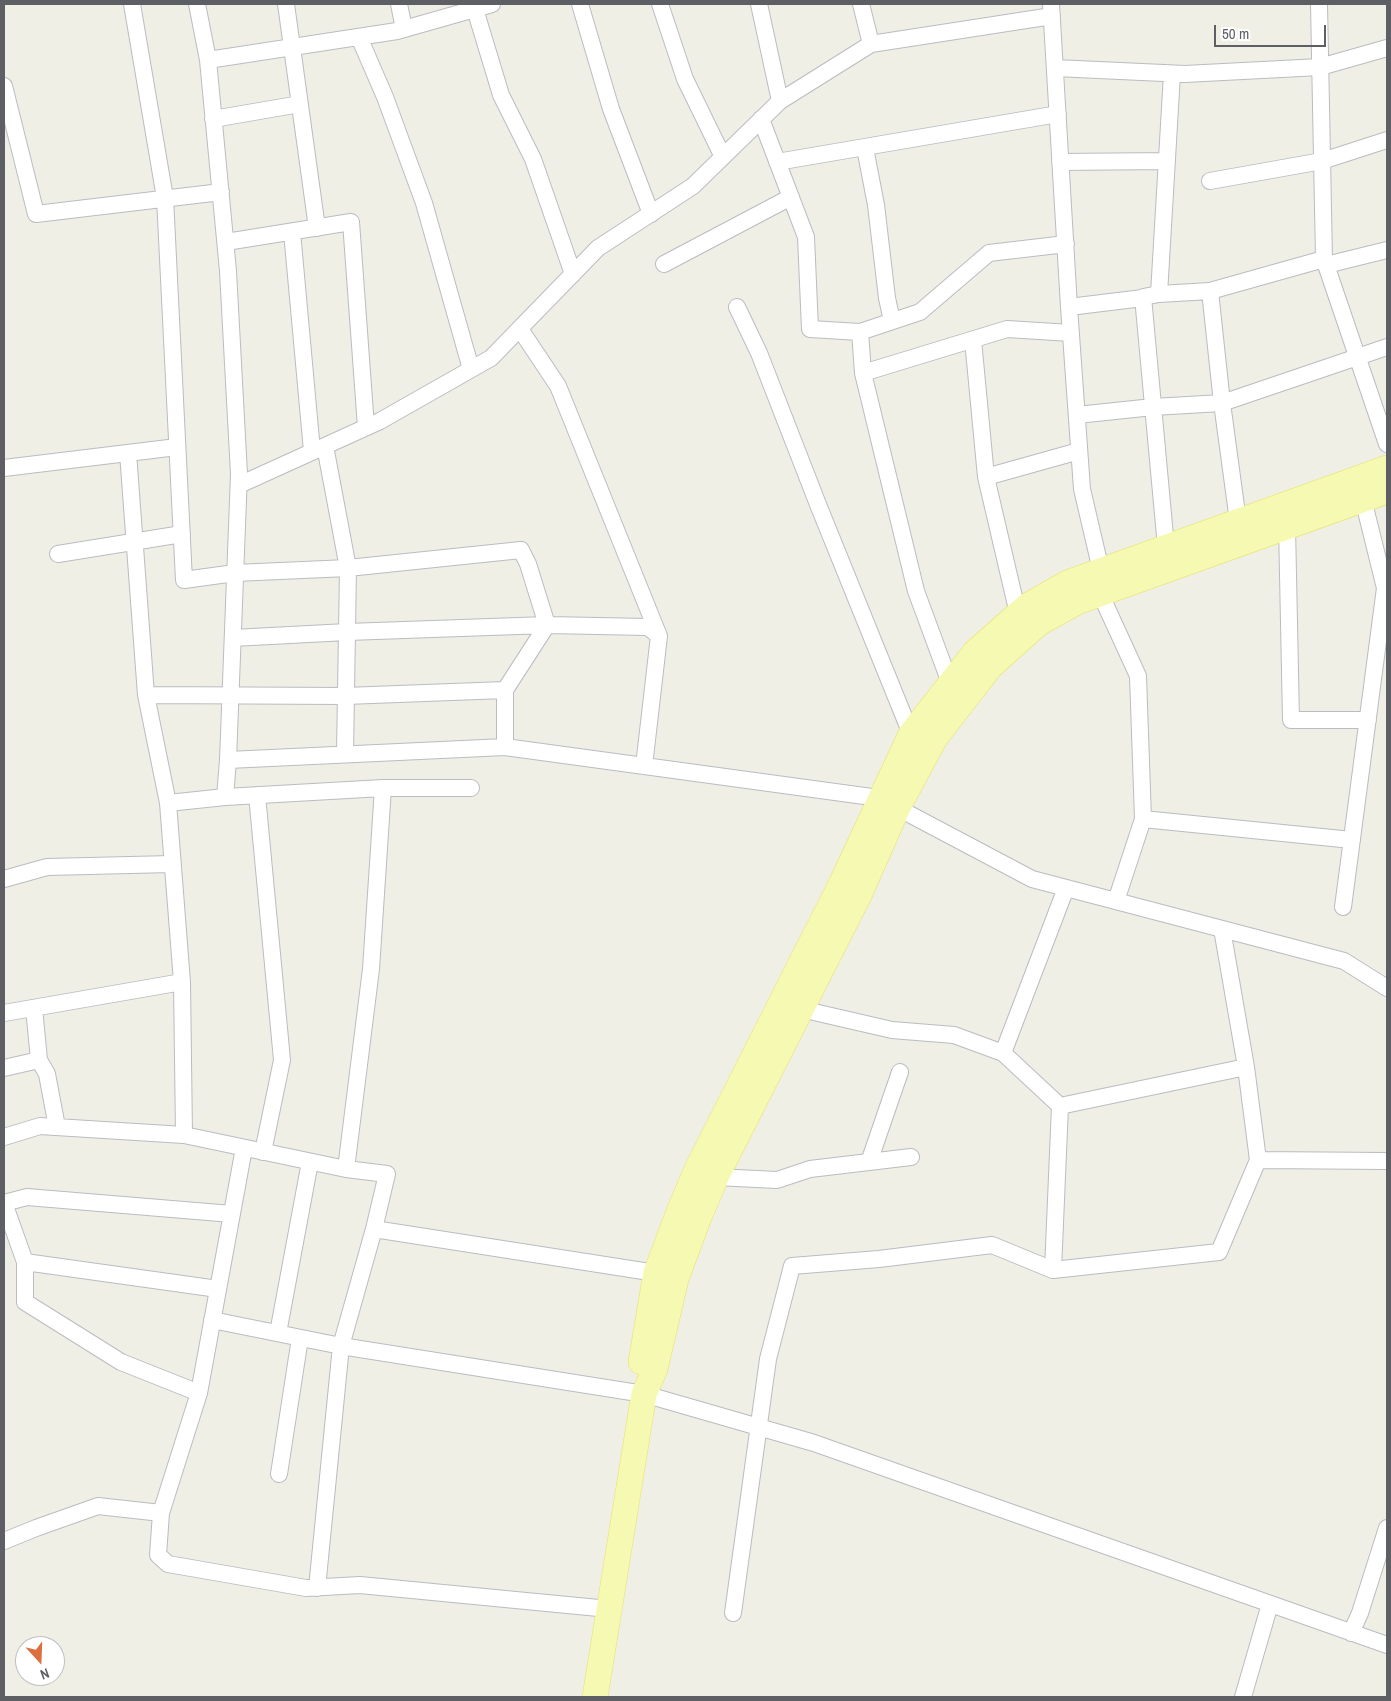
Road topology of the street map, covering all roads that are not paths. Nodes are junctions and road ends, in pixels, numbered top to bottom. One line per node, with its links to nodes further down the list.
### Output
1 (132, 4): 38 (street)
2 (197, 4): 18 (street)
3 (286, 4): 16 (street)
4 (399, 4): 13 (street)
5 (492, 4): 11 (street)
6 (580, 4): 39 (street)
7 (660, 4): 30 (street)
8 (759, 4): 23 (street)
9 (861, 4): 15 (street)
10 (1319, 4): 19 (street)
11 (475, 9): 13 (street); 47 (street)
12 (1052, 10): 15 (street); 20 (street)
13 (404, 29): 14 (street)
14 (359, 37): 16 (street); 59 (street)
15 (871, 44): 23 (street)
16 (292, 47): 18 (street); 24 (street)
17 (1387, 48): 19 (street)
18 (208, 60): 26 (street)
19 (1320, 67): 21 (street); 32 (street)
20 (1055, 68): 21 (street); 25 (street)
21 (1172, 74): 31 (street)
22 (4, 86): 38 (street)
23 (780, 101): 27 (street)
24 (300, 104): 26 (street); 40 (street)
25 (1058, 114): 29 (street); 34 (street)
26 (213, 118): 36 (street)
27 (761, 120): 30 (street); 33 (street)
28 (1387, 140): 32 (street)
29 (865, 148): 33 (street); 52 (street)
30 (723, 156): 39 (street)
31 (1167, 161): 34 (street); 49 (street)
32 (1322, 161): 35 (street); 45 (street)
33 (778, 162): 37 (street)
34 (1060, 162): 43 (street)
35 (1210, 181)
36 (221, 192): 38 (street); 42 (street)
37 (790, 197): 46 (street); 54 (street)
38 (165, 198): 66 (street)
39 (651, 214): 47 (street)
40 (317, 228): 41 (street); 64 (street)
41 (292, 232): 42 (street); 67 (street)
42 (226, 242): 73 (street)
43 (1066, 244): 51 (street); 52 (street)
44 (1387, 250): 45 (street)
45 (1325, 262): 48 (street); 58 (street)
46 (664, 264)
47 (573, 274): 53 (street)
48 (1210, 291): 49 (street); 61 (street)
49 (1151, 296): 51 (street); 62 (street)
50 (737, 307): 96 (street)
51 (1069, 307): 55 (street)
52 (892, 322): 54 (street)
53 (520, 328): 59 (street); 88 (street)
54 (860, 332): 60 (street)
55 (1071, 333): 56 (street); 63 (street)
56 (973, 340): 60 (street); 72 (street)
57 (1387, 347): 58 (street)
58 (1358, 358): 61 (street); 65 (street)
59 (471, 369): 64 (street)
60 (863, 373): 90 (street)
61 (1222, 403): 62 (street); 76 (street)
62 (1153, 407): 63 (street); 80 (street)
63 (1077, 415): 68 (street)
64 (366, 427): 67 (street)
65 (1387, 444)
66 (177, 447): 69 (street); 78 (street)
67 (319, 449): 73 (street); 82 (street)
68 (1079, 451): 72 (street); 84 (street)
69 (128, 453): 70 (street); 79 (street)
70 (4, 468)
71 (1387, 468): 76 (main road)
72 (986, 477): 85 (street)
73 (238, 485): 83 (street)
74 (1387, 490): 75 (main road)
75 (1363, 499): 77 (main road); 95 (street)
76 (1238, 521): 80 (main road)
77 (1287, 526): 84 (main road); 95 (street)
78 (182, 534): 79 (street); 83 (street)
79 (134, 543): 81 (street); 92 (street)
80 (1166, 547): 84 (main road)
81 (58, 554)
82 (348, 568): 83 (street); 86 (street); 87 (street)
83 (235, 572): 89 (street)
84 (1103, 585): 85 (main road); 106 (main road); 107 (street)
85 (1018, 614): 90 (main road)
86 (548, 624): 87 (street); 88 (street); 91 (street)
87 (347, 632): 89 (street); 94 (street)
88 (659, 636): 100 (street)
89 (232, 638): 93 (street)
90 (950, 683): 96 (main road)
91 (505, 690): 94 (street); 97 (street)
92 (146, 695): 93 (street); 105 (street)
93 (230, 696): 94 (street); 99 (street)
94 (345, 696): 98 (street)
95 (1368, 720): 108 (street)
96 (911, 734): 106 (main road)
97 (505, 748): 98 (street); 100 (street)
98 (345, 754): 99 (street)
99 (228, 760): 104 (street)
100 (644, 766): 106 (street)
101 (383, 788): 102 (street); 103 (street); 137 (street)
102 (471, 788)
103 (257, 795): 104 (street); 131 (street)
104 (225, 797): 105 (street)
105 (168, 803): 109 (street)
106 (889, 803): 111 (main road); 112 (street)
107 (1143, 819): 108 (street); 113 (street)
108 (1352, 840): 114 (street)
109 (172, 864): 110 (street); 116 (street)
110 (4, 878)
111 (850, 888): 119 (main road); 143 (main road)
112 (1066, 888): 113 (street); 121 (street)
113 (1116, 901): 115 (street)
114 (1343, 907)
115 (1222, 929): 117 (street); 123 (street)
116 (182, 982): 118 (street); 128 (street)
117 (1387, 988)
118 (34, 1008): 120 (street); 122 (street)
119 (801, 1009): 121 (street); 138 (main road)
120 (4, 1013)
121 (1003, 1053): 126 (street)
122 (39, 1060): 124 (street); 127 (street)
123 (1246, 1067): 126 (street); 133 (street)
124 (4, 1068)
125 (900, 1072): 136 (street)
126 (1060, 1106): 142 (street)
127 (57, 1127): 128 (street); 129 (street)
128 (184, 1135): 130 (street)
129 (4, 1137)
130 (244, 1148): 131 (street); 139 (street)
131 (263, 1152): 135 (street)
132 (911, 1157): 136 (street)
133 (1258, 1160): 134 (street); 142 (street)
134 (1387, 1161)
135 (310, 1162): 137 (street); 146 (street)
136 (869, 1162): 138 (street)
137 (346, 1169): 140 (street)
138 (716, 1177): 150 (main road)
139 (232, 1214): 141 (street); 144 (street)
140 (374, 1229): 143 (street); 148 (street)
141 (25, 1262): 144 (street); 149 (street)
142 (1053, 1270): 151 (street)
143 (656, 1274): 150 (main road)
144 (218, 1289): 145 (street)
145 (212, 1320): 146 (street); 149 (street)
146 (278, 1333): 147 (street)
147 (300, 1338): 148 (street); 152 (street)
148 (341, 1346): 150 (street); 156 (street)
149 (199, 1393): 153 (street)
150 (644, 1394): 151 (street); 158 (main road)
151 (758, 1426): 157 (street); 159 (street)
152 (279, 1474)
153 (161, 1513): 155 (street); 156 (street)
154 (1387, 1528): 160 (street)
155 (4, 1541)
156 (317, 1588): 158 (street)
157 (1270, 1604): 160 (street); 163 (street)
158 (609, 1609): 162 (main road)
159 (733, 1613)
160 (1351, 1633): 161 (street)
161 (1387, 1645)
162 (595, 1697)
163 (1244, 1697)

